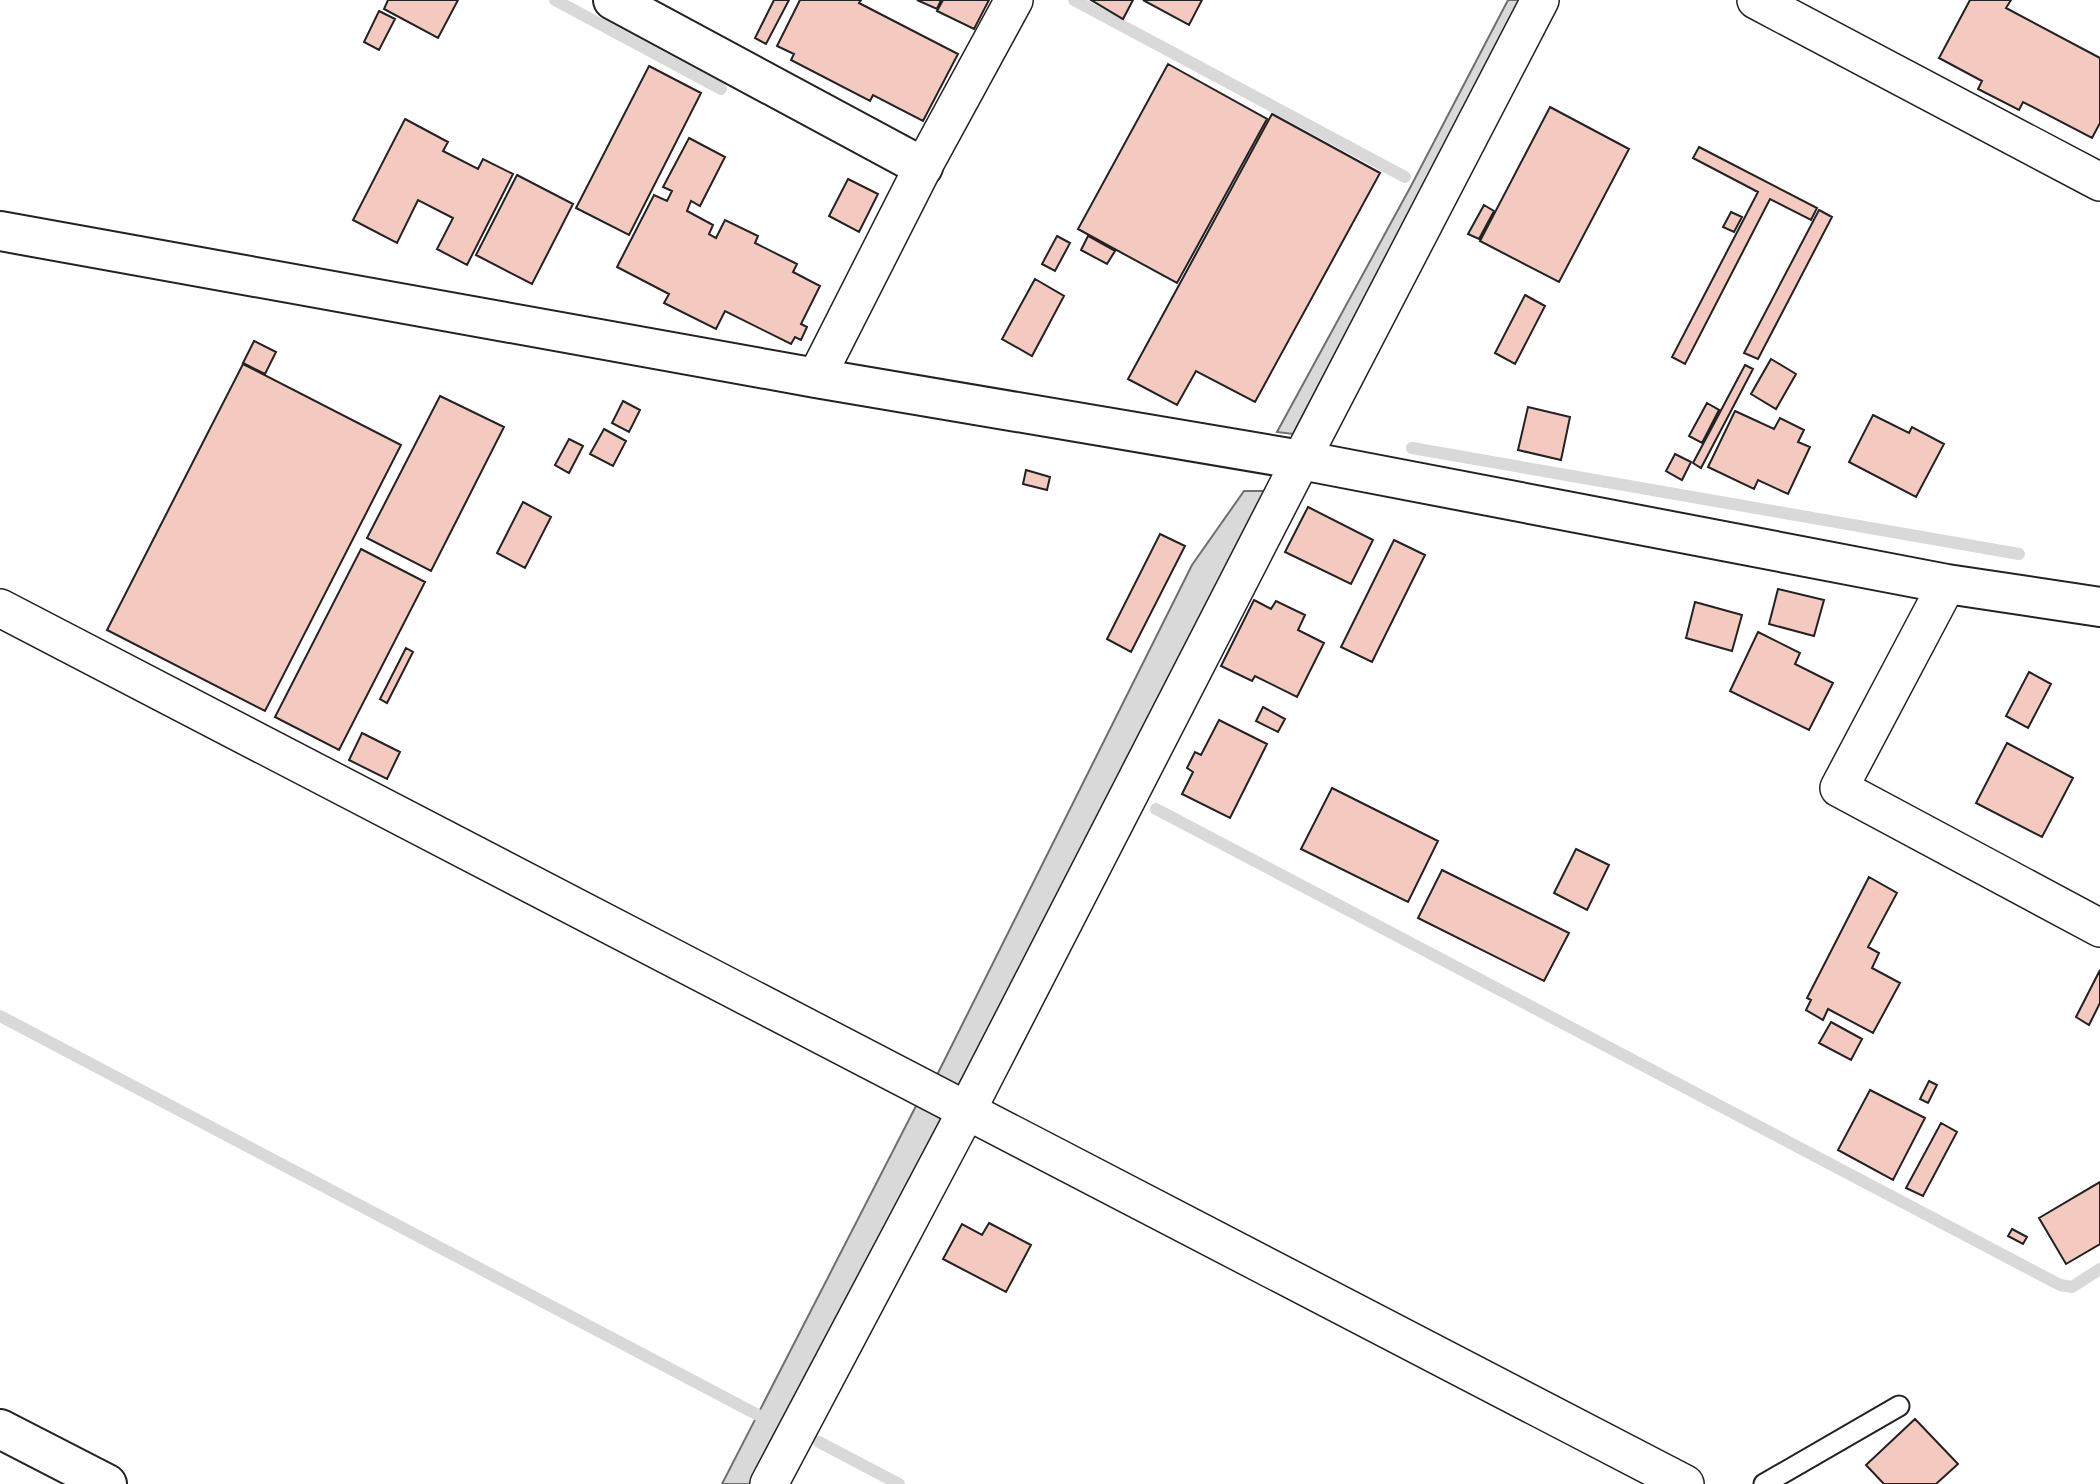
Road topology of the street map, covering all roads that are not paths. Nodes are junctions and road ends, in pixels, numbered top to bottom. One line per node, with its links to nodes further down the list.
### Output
1 (613, 0): 5 (street)
2 (1014, 0): 5 (street)
3 (1540, 0): 9 (street)
4 (1756, 0): 6 (street)
5 (923, 167): 8 (street)
6 (2100, 182)
7 (0, 231): 8 (street)
8 (816, 378): 9 (street)
9 (1301, 460): 10 (street); 14 (street)
10 (1947, 584): 11 (street); 13 (street)
11 (2100, 607)
12 (0, 608): 14 (street)
13 (2100, 928)
14 (962, 1107): 18 (street); 19 (street)
15 (1899, 1406): 20 (lane)
16 (0, 1429): 17 (street)
17 (107, 1484)
18 (769, 1484)
19 (1685, 1484)
20 (1764, 1484)

